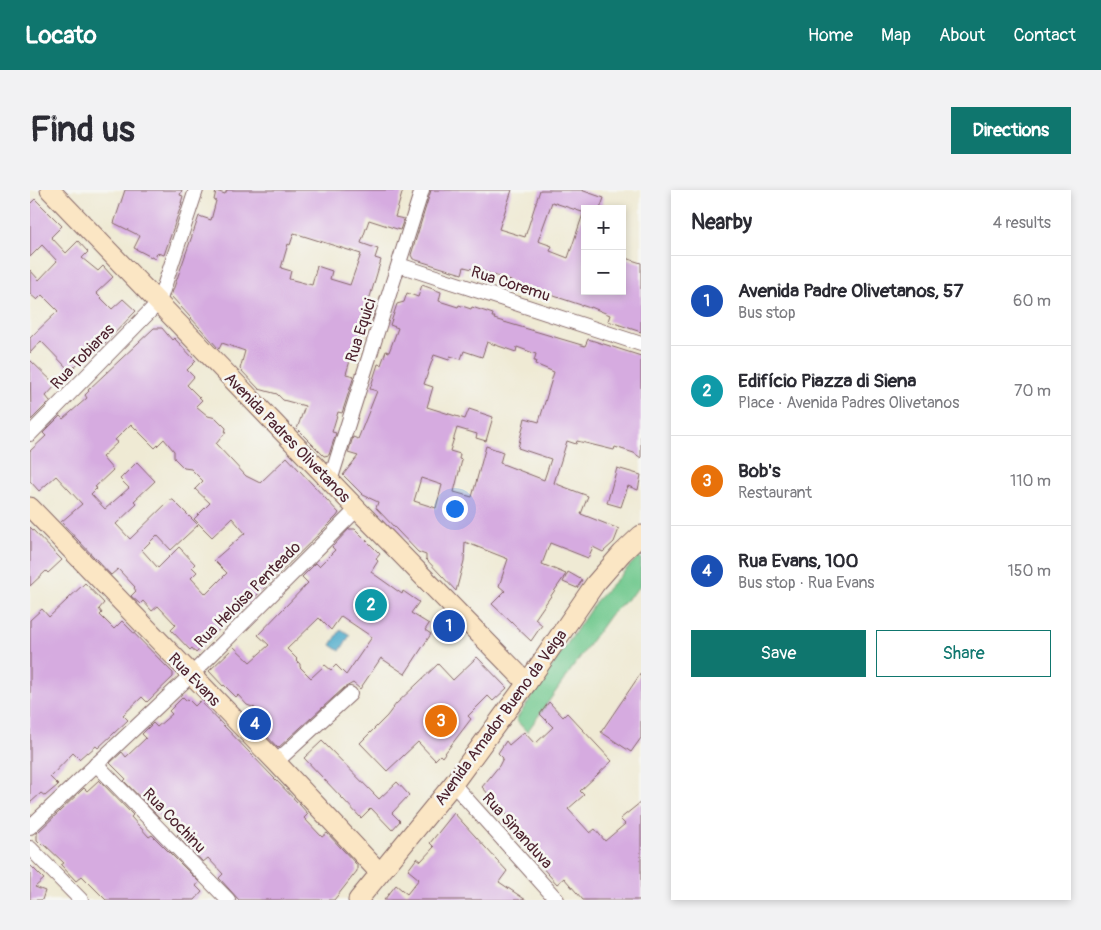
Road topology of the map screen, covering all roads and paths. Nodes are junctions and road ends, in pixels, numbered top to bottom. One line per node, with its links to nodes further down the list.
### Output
1 (50, 190): 5 (street, Avenida Padres Olivetanos)
2 (196, 190): 5 (street)
3 (422, 190): 4 (street, Rua Equici)
4 (398, 265): 6 (street, Rua Coremu); 8 (street, Rua Equici)
5 (159, 302): 7 (street, Rua Tobiaras); 8 (street, Avenida Padres Olivetanos)
6 (641, 344)
7 (30, 434)
8 (330, 481): 10 (street, Avenida Padres Olivetanos)
9 (30, 507): 12 (street, Rua Evans)
10 (357, 509): 12 (street, Rua Heloisa Penteado); 13 (street, Avenida Padres Olivetanos)
11 (641, 535): 13 (street, Avenida Amador Bueno da Veiga)
12 (191, 675): 15 (street, Rua Evans); 16 (street, Rua Heloisa Penteado)
13 (527, 683): 17 (street, Avenida Amador Bueno da Veiga)
14 (350, 694): 15 (street)
15 (276, 762): 20 (street, Rua Evans)
16 (96, 764): 18 (street, Rua Heloisa Penteado); 23 (street, Rua Cochinu)
17 (453, 784): 20 (street, Avenida Amador Bueno da Veiga); 24 (street, Rua Sinanduva)
18 (30, 827)
19 (30, 848): 22 (street)
20 (380, 873): 21 (street, Avenida Amador Bueno da Veiga)
21 (362, 899)
22 (81, 900)
23 (228, 900)
24 (557, 900)

